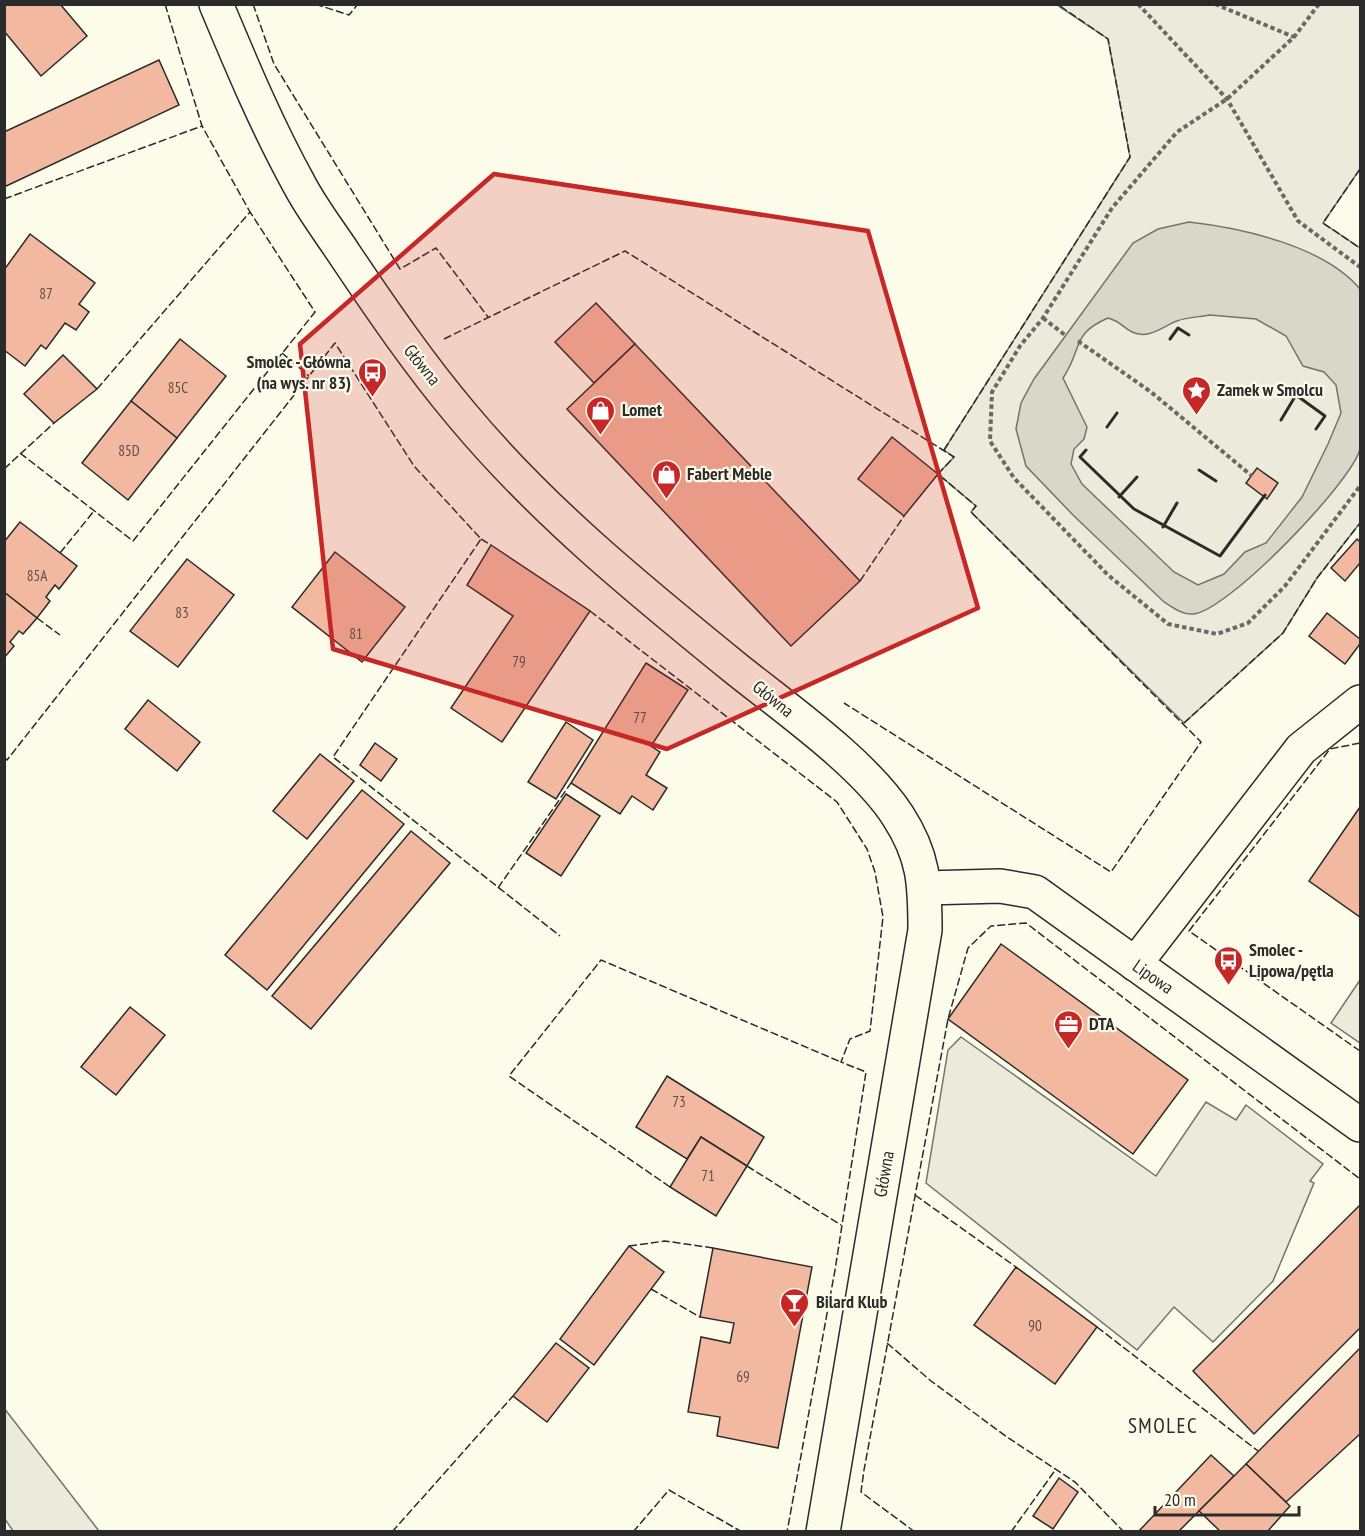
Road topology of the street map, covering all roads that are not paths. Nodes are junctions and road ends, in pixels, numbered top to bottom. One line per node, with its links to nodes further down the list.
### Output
1 (216, 4): 3 (street, Główna)
2 (1360, 702): 4 (street)
3 (925, 888): 4 (street, Lipowa); 6 (street, Główna)
4 (1135, 964): 5 (street, Lipowa)
5 (1360, 1125)
6 (822, 1532)

